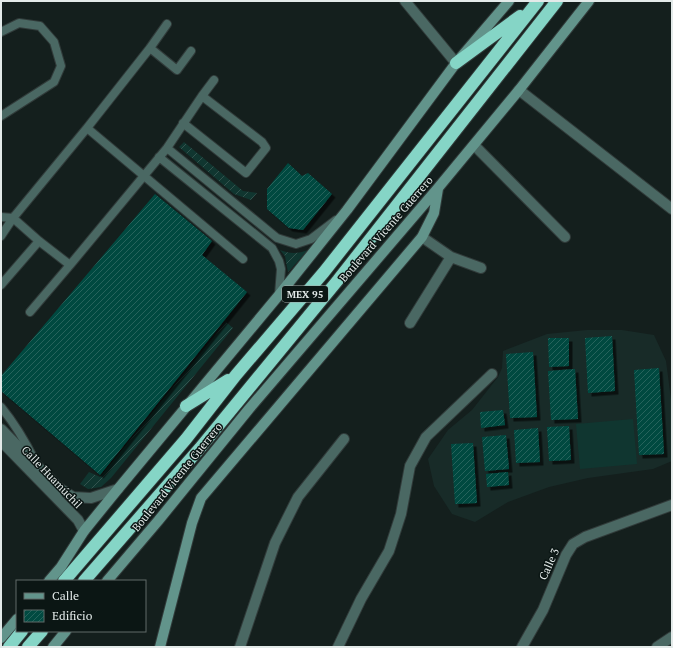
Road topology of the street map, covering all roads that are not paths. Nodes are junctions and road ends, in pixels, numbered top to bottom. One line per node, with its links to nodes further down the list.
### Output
1 (405, 1): 10 (street)
2 (509, 1): 10 (main road)
3 (589, 1): 12 (main road, Boulevard Vicente Guerrero)
4 (556, 2): 53 (highway, Boulevard Vicente Guerrero / MEX 95)
5 (535, 4): 10 (highway); 41 (highway, Boulevard Vicente Guerrero / MEX 95)
6 (167, 24): 8 (lane)
7 (1, 32): 14 (lane)
8 (150, 48): 9 (lane); 16 (lane)
9 (192, 52)
10 (456, 63): 23 (main road)
11 (214, 80): 13 (lane)
12 (519, 90): 17 (main road, Boulevard Vicente Guerrero); 22 (street)
13 (202, 96): 15 (lane); 15 (lane)
14 (1, 116)
15 (183, 123): 18 (lane)
16 (88, 128): 20 (lane); 25 (lane)
17 (474, 145): 21 (main road, Boulevard Vicente Guerrero); 28 (street)
18 (167, 148): 19 (lane); 29 (lane)
19 (159, 157): 20 (lane); 31 (lane)
20 (144, 175): 33 (lane); 34 (lane)
21 (438, 188): 27 (main road); 54 (main road, Boulevard Vicente Guerrero)
22 (672, 209)
23 (347, 210): 29 (lane); 37 (main road)
24 (1, 217): 25 (lane)
25 (13, 218): 26 (lane); 30 (lane)
26 (1, 236)
27 (422, 237): 32 (street); 64 (main road)
28 (565, 237)
29 (277, 238): 31 (lane)
30 (39, 242): 34 (lane); 36 (lane)
31 (272, 248): 37 (lane)
32 (451, 257): 35 (street); 39 (street)
33 (243, 259)
34 (70, 265): 38 (lane)
35 (482, 268)
36 (1, 285)
37 (279, 295): 42 (main road)
38 (30, 312)
39 (410, 323)
40 (492, 374): 66 (street)
41 (236, 375): 42 (highway); 52 (highway, Boulevard Vicente Guerrero / MEX 95)
42 (186, 406): 48 (main road)
43 (1, 407): 47 (lane)
44 (1, 429): 47 (street, Calle Huamúchil)
45 (344, 438): 65 (street)
46 (1, 441): 50 (street, Calle Huamúchil)
47 (37, 465): 48 (street, Calle Huamúchil)
48 (118, 489): 50 (main road)
49 (672, 505): 67 (street, Calle 3)
50 (84, 531): 51 (main road)
51 (50, 580)
52 (65, 580)
53 (85, 580)
54 (108, 580)
55 (16, 620): 60 (main road)
56 (21, 632): 61 (highway)
57 (41, 632): 62 (highway)
58 (65, 632): 63 (main road)
59 (672, 637): 68 (street)
60 (1, 638)
61 (9, 647)
62 (28, 647)
63 (53, 647)
64 (160, 647)
65 (240, 647)
66 (338, 647)
67 (522, 647)
68 (657, 647)

